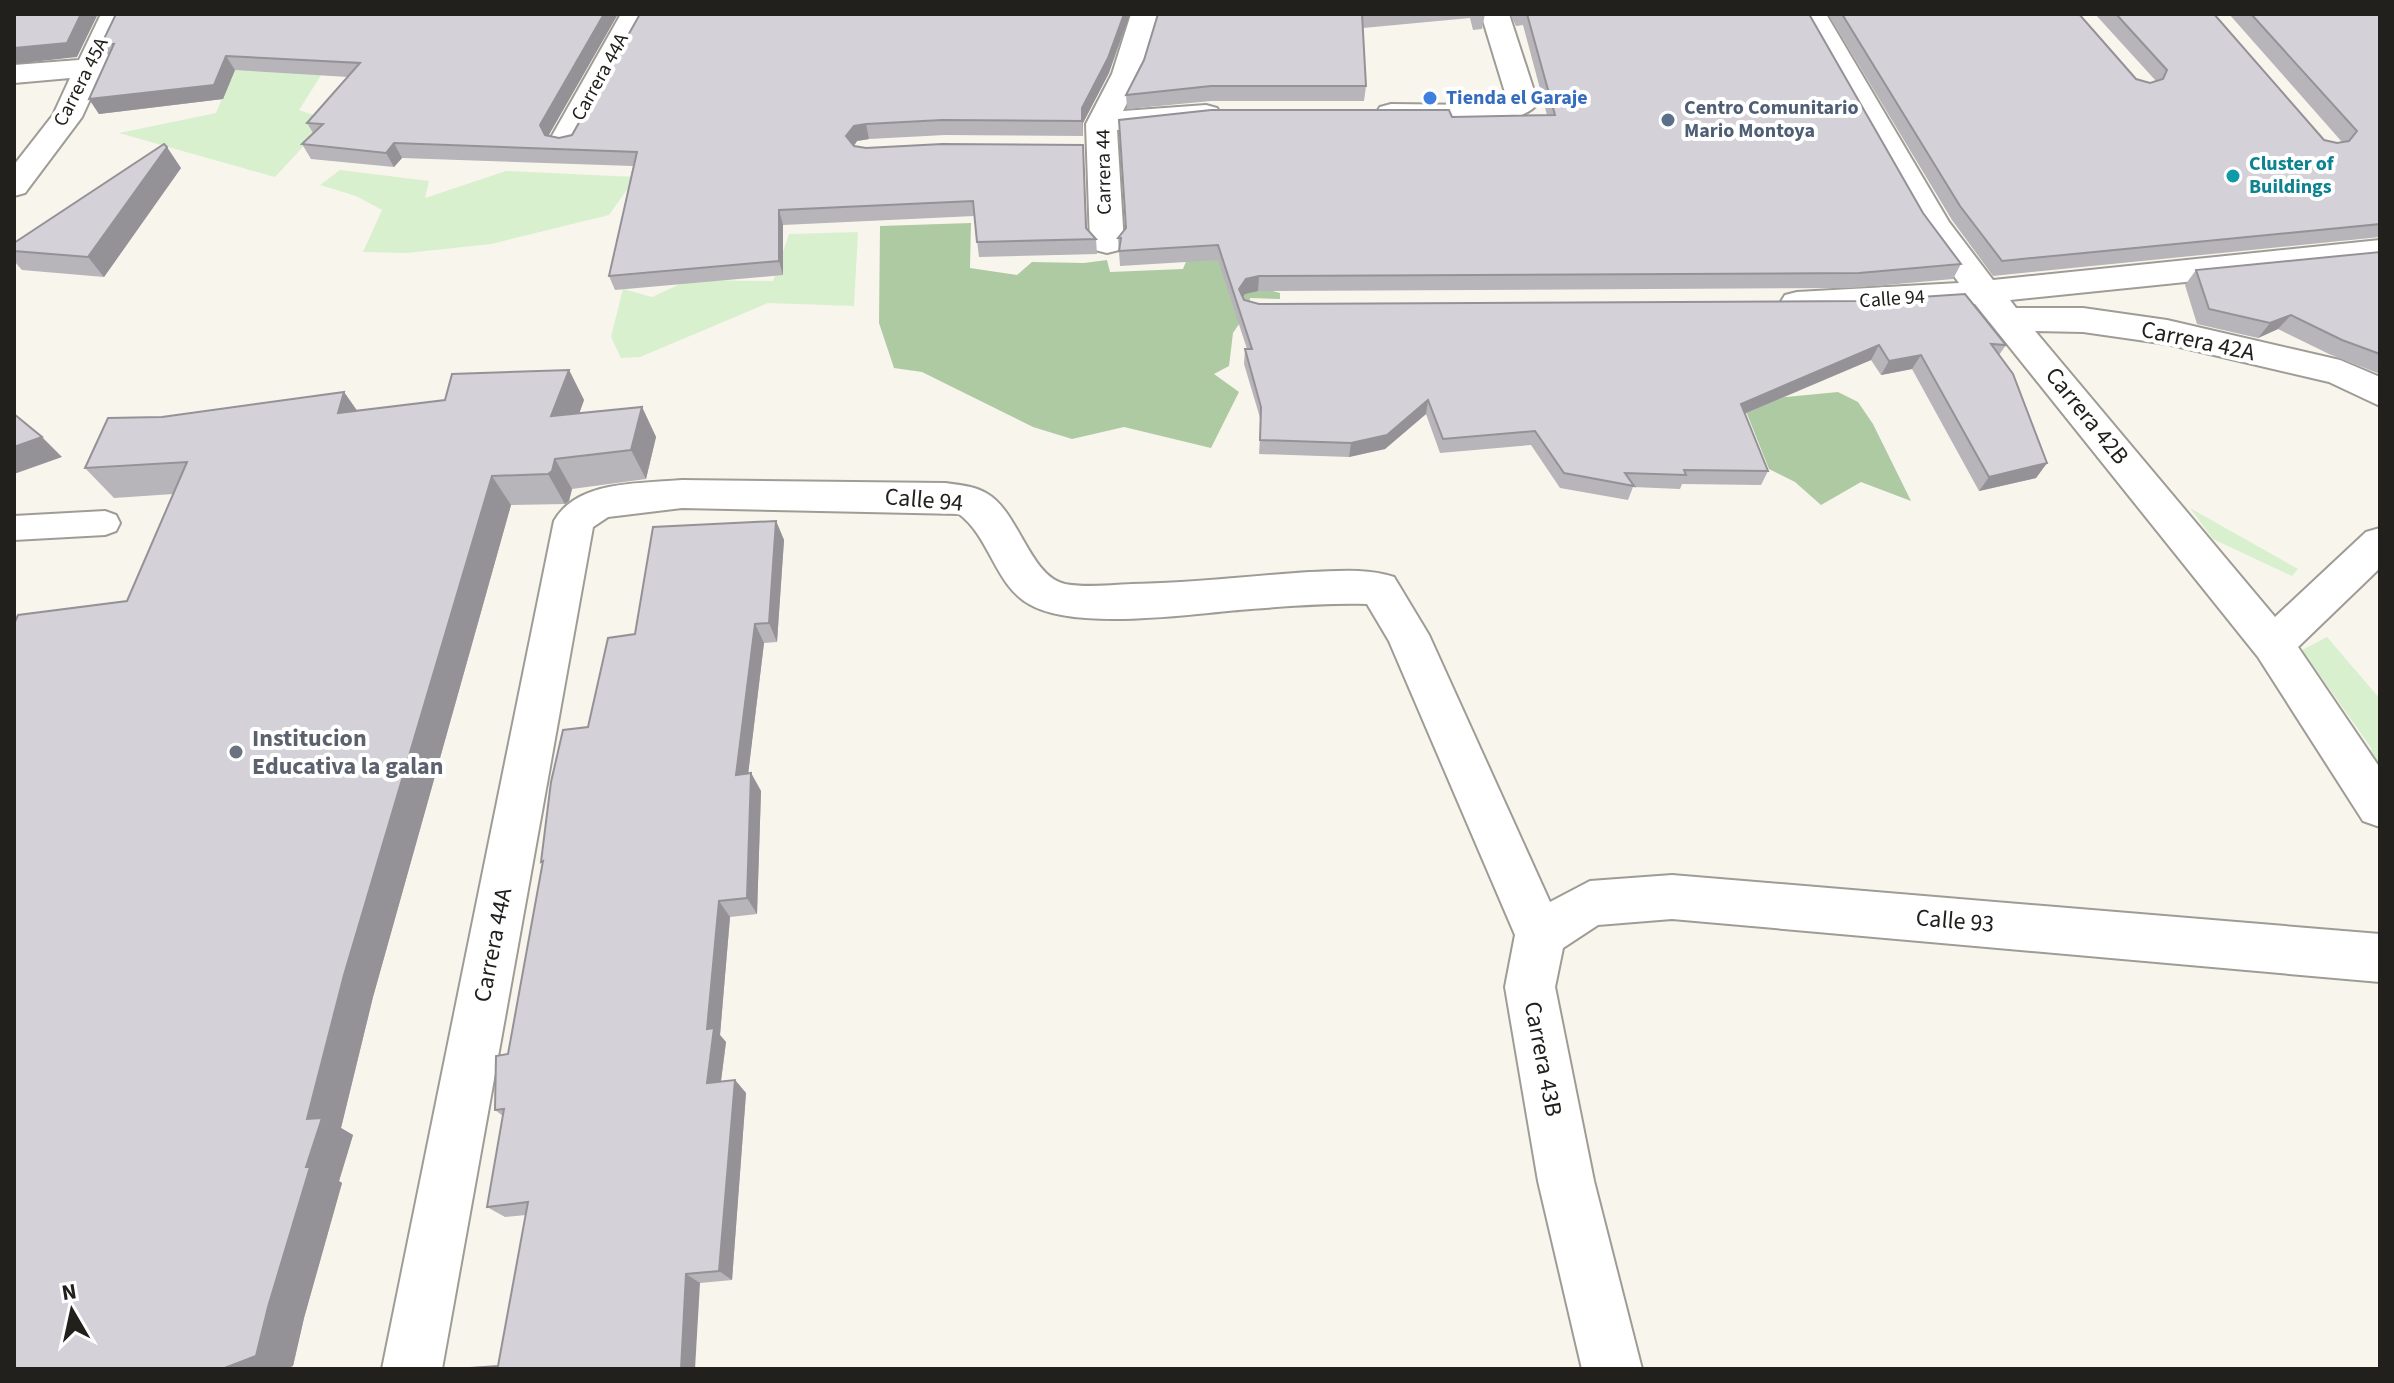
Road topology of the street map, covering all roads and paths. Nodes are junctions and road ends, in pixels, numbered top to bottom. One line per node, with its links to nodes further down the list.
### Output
1 (115, 14): 6 (street, Carrera 45A)
2 (635, 14): 11 (street, Carrera 44A)
3 (1145, 14): 10 (street, Carrera 44)
4 (1495, 14): 9 (street)
5 (1812, 14): 16 (street, Carrera 42B)
6 (87, 68): 7 (street); 12 (street, Carrera 45A)
7 (14, 74)
8 (1240, 113): 10 (street)
9 (1359, 114)
10 (1091, 140): 13 (street, Carrera 44)
11 (565, 141)
12 (14, 186)
13 (1107, 243)
14 (2380, 251): 16 (street, Calle 94)
15 (1761, 303): 16 (street, Calle 94)
16 (1996, 306): 17 (street, Carrera 42A); 22 (street, Carrera 42B)
17 (2380, 393)
18 (574, 521): 24 (street, Calle 94); 26 (street, Carrera 44A)
19 (105, 523): 20 (lane)
20 (14, 528)
21 (2380, 543): 22 (street)
22 (2273, 645): 23 (street, Carrera 42B)
23 (2380, 807)
24 (1540, 935): 25 (street, Calle 93); 27 (street, Carrera 43B)
25 (2380, 958)
26 (410, 1368)
27 (1612, 1369)

